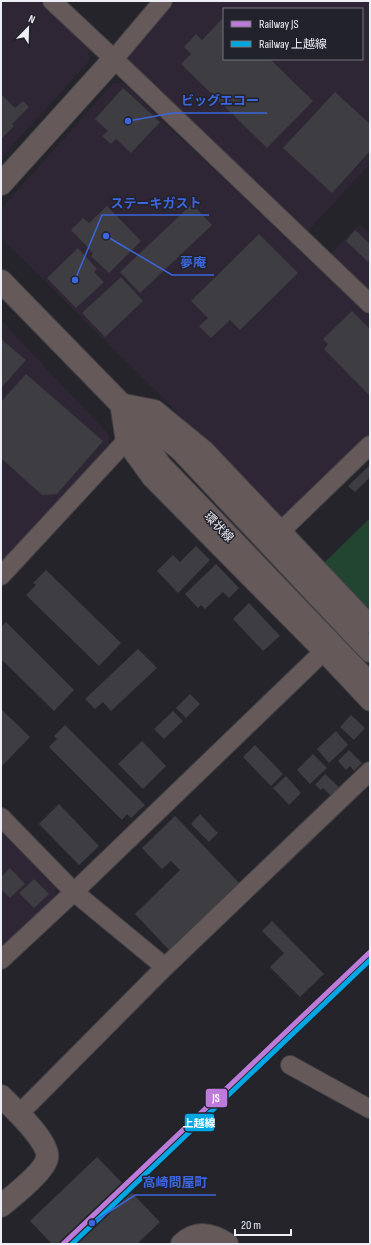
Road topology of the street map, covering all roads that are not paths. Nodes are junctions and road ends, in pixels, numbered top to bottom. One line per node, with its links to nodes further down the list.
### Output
1 (52, 1): 3 (street)
2 (163, 1): 3 (street)
3 (114, 59): 4 (street); 6 (street)
4 (1, 184)
5 (1, 281): 7 (street, 環状線)
6 (370, 304)
7 (119, 402): 8 (street); 10 (street); 13 (street, 環状線); 14 (street, 環状線)
8 (125, 442): 11 (street); 13 (street)
9 (370, 445): 10 (street)
10 (281, 531): 12 (street)
11 (1, 576)
12 (370, 624)
13 (327, 648): 15 (street, 環状線); 16 (street); 19 (street)
14 (370, 651)
15 (370, 684)
16 (370, 702)
17 (370, 771): 21 (street)
18 (1, 817): 19 (street)
19 (74, 892): 20 (street); 21 (street)
20 (1, 960)
21 (165, 967): 25 (street)
22 (290, 1065): 24 (street)
23 (1, 1096): 25 (street)
24 (370, 1109)
25 (19, 1114): 26 (street)
26 (1, 1206)
27 (182, 1244): 28 (street)
28 (227, 1244)

